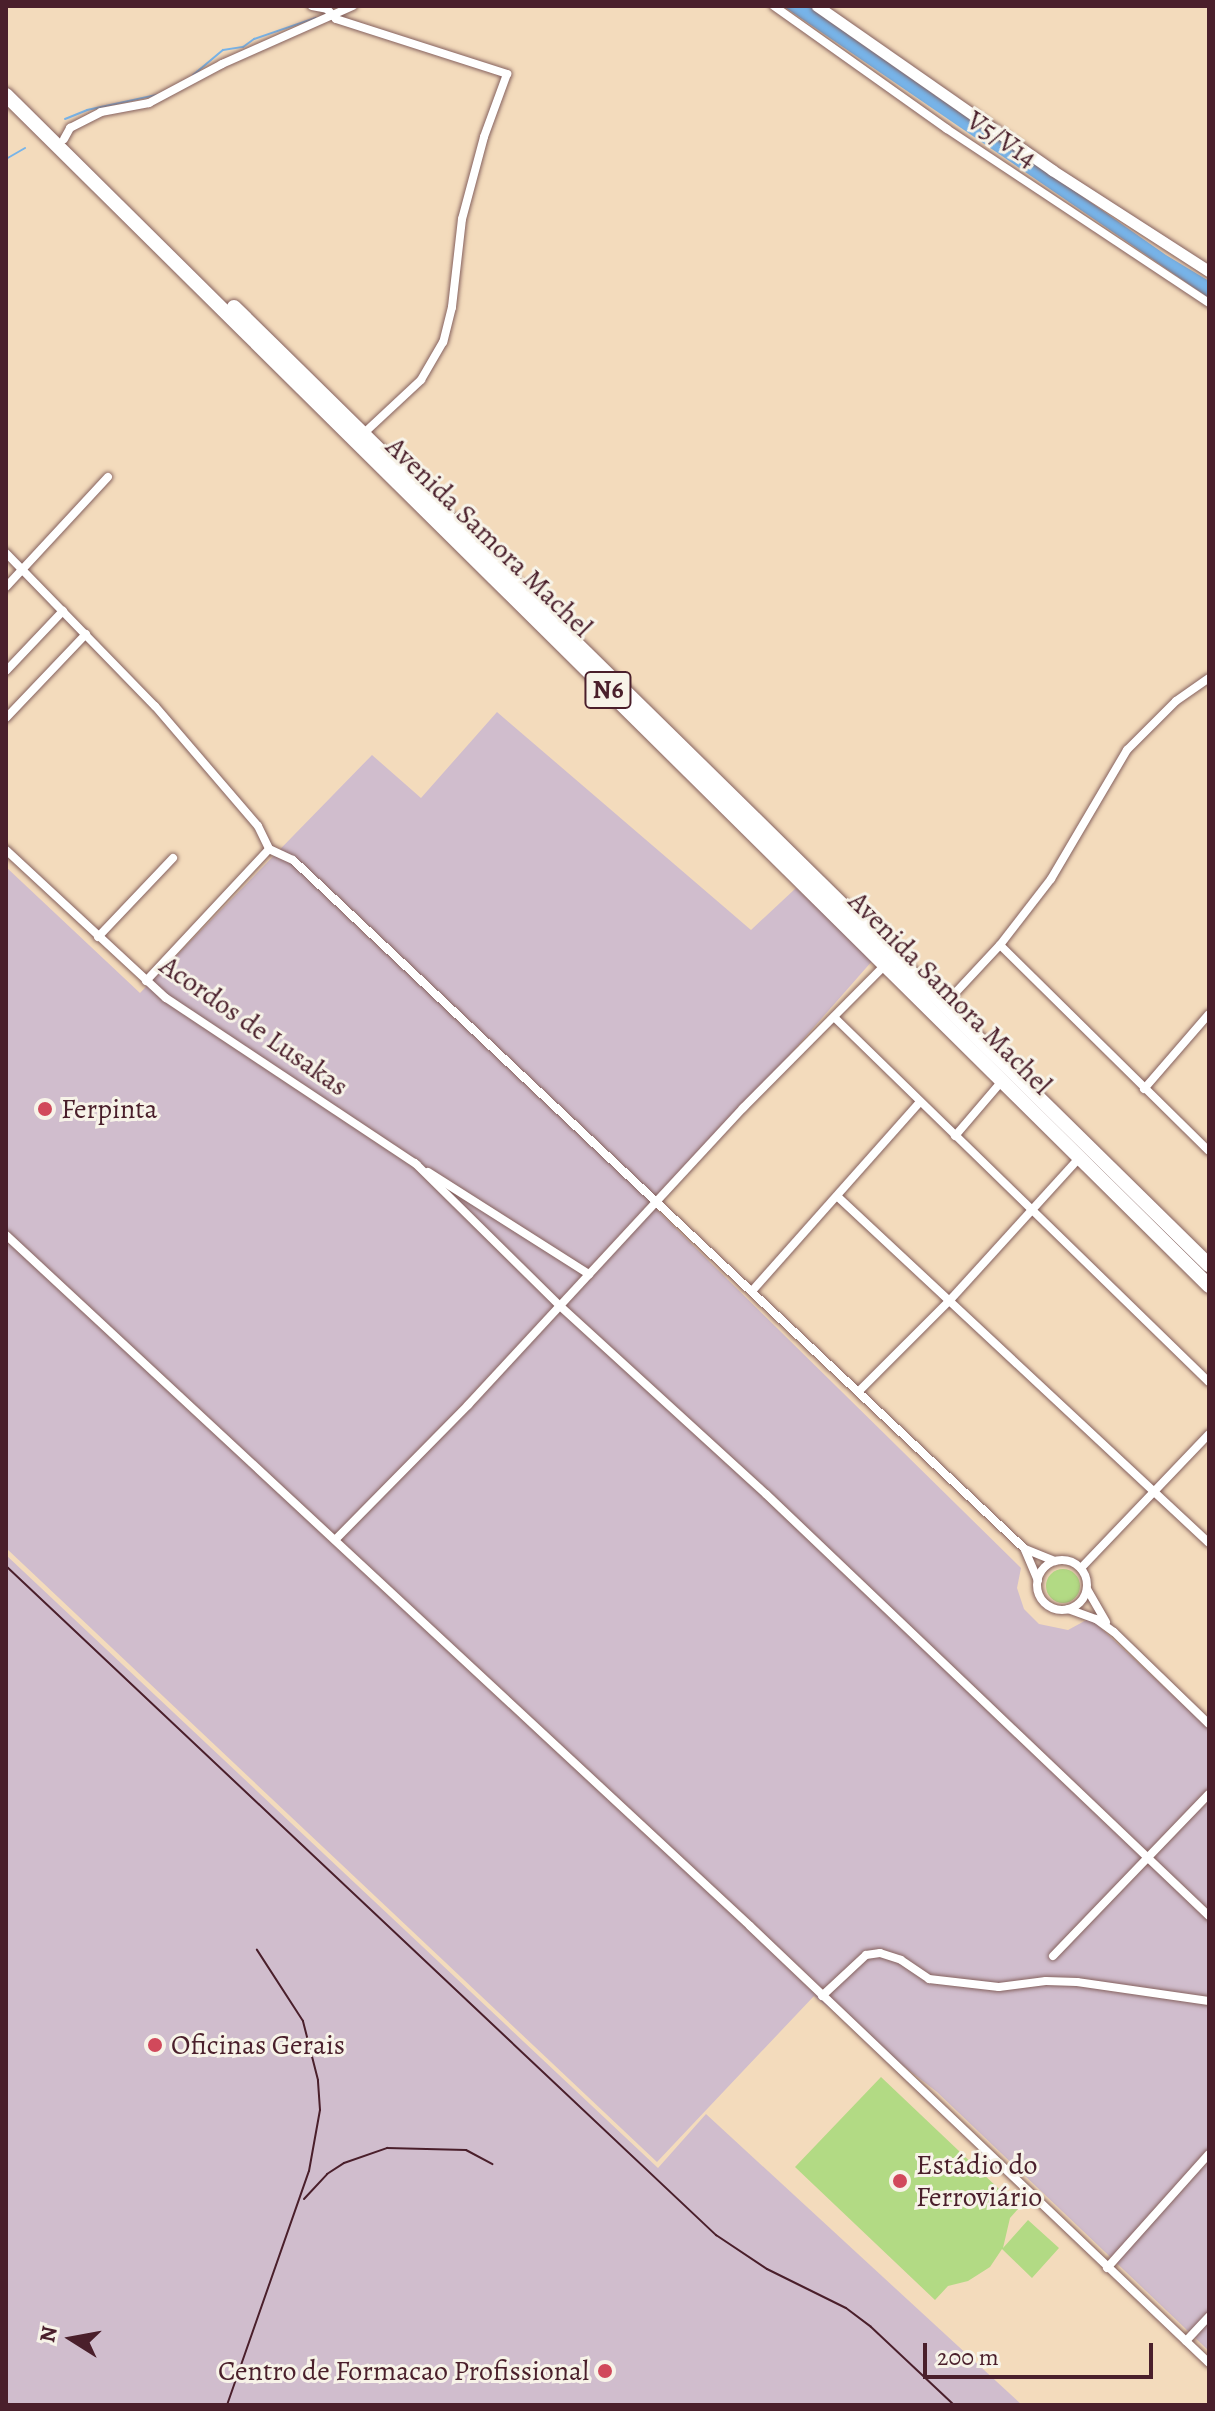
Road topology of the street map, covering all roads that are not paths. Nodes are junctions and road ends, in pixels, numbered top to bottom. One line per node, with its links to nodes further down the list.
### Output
1 (312, 6): 5 (street)
2 (353, 6): 5 (street)
3 (774, 6): 10 (street, V5/V14)
4 (817, 6): 9 (street)
5 (331, 14): 8 (street); 11 (street)
6 (6, 82): 8 (highway, Avenida Samora Machel / N6)
7 (6, 95): 11 (highway, Avenida Samora Machel / N6)
8 (64, 139): 11 (highway, Avenida Samora Machel / N6)
9 (1209, 271)
10 (1209, 303)
11 (359, 438): 26 (highway, Avenida Samora Machel / N6); 28 (highway, Avenida Samora Machel / N6)
12 (108, 477): 14 (street)
13 (6, 553): 14 (street)
14 (24, 568): 15 (street); 16 (street)
15 (6, 587)
16 (63, 611): 17 (street); 18 (street)
17 (86, 634): 20 (street); 21 (street)
18 (6, 671)
19 (1209, 678): 25 (street)
20 (6, 718)
21 (269, 849): 27 (street); 39 (street)
22 (6, 850): 24 (street, Acordos de Lusakas)
23 (173, 858): 24 (street)
24 (98, 937): 27 (street, Acordos de Lusakas)
25 (1000, 945): 28 (street); 32 (street)
26 (885, 965): 28 (highway, Avenida Samora Machel / N6); 30 (street)
27 (146, 981): 37 (street, Acordos de Lusakas)
28 (939, 1009): 31 (highway, Avenida Samora Machel / N6); 42 (highway, Avenida Samora Machel / N6)
29 (1209, 1014): 32 (street)
30 (834, 1017): 33 (street); 39 (street)
31 (1002, 1081): 34 (street); 36 (highway, Avenida Samora Machel / N6)
32 (1144, 1089): 35 (street)
33 (920, 1102): 34 (street); 38 (street)
34 (955, 1136): 40 (street)
35 (1209, 1151)
36 (1080, 1157): 40 (street); 44 (highway, Avenida Samora Machel / N6)
37 (415, 1163): 43 (street); 47 (street)
38 (838, 1197): 45 (street); 46 (street)
39 (656, 1202): 43 (street); 45 (street)
40 (1031, 1211): 46 (street); 48 (street)
41 (6, 1235): 52 (street)
42 (1209, 1265)
43 (589, 1274): 47 (street)
44 (1209, 1286)
45 (752, 1291): 49 (street)
46 (950, 1300): 49 (street); 51 (street)
47 (560, 1306): 52 (street); 63 (street)
48 (1209, 1382)
49 (859, 1391): 54 (street)
50 (1209, 1434): 51 (street)
51 (1155, 1492): 53 (street); 56 (street)
52 (335, 1540): 66 (street)
53 (1209, 1543)
54 (1025, 1549): 55 (street); 57 (street)
55 (1055, 1561): 56 (street); 57 (street)
56 (1081, 1568): 58 (street)
57 (1038, 1580): 59 (street)
58 (1087, 1588): 59 (street); 60 (street)
59 (1068, 1609): 60 (street)
60 (1114, 1632): 61 (street)
61 (1209, 1724)
62 (1209, 1794): 63 (street)
63 (1148, 1859): 64 (street); 65 (street)
64 (1209, 1916)
65 (1053, 1956)
66 (822, 1996): 67 (street); 69 (street)
67 (1209, 2001)
68 (1209, 2154): 69 (street)
69 (1107, 2268): 71 (street)
70 (1209, 2316): 71 (street)
71 (1186, 2341): 72 (street)
72 (1209, 2363)

